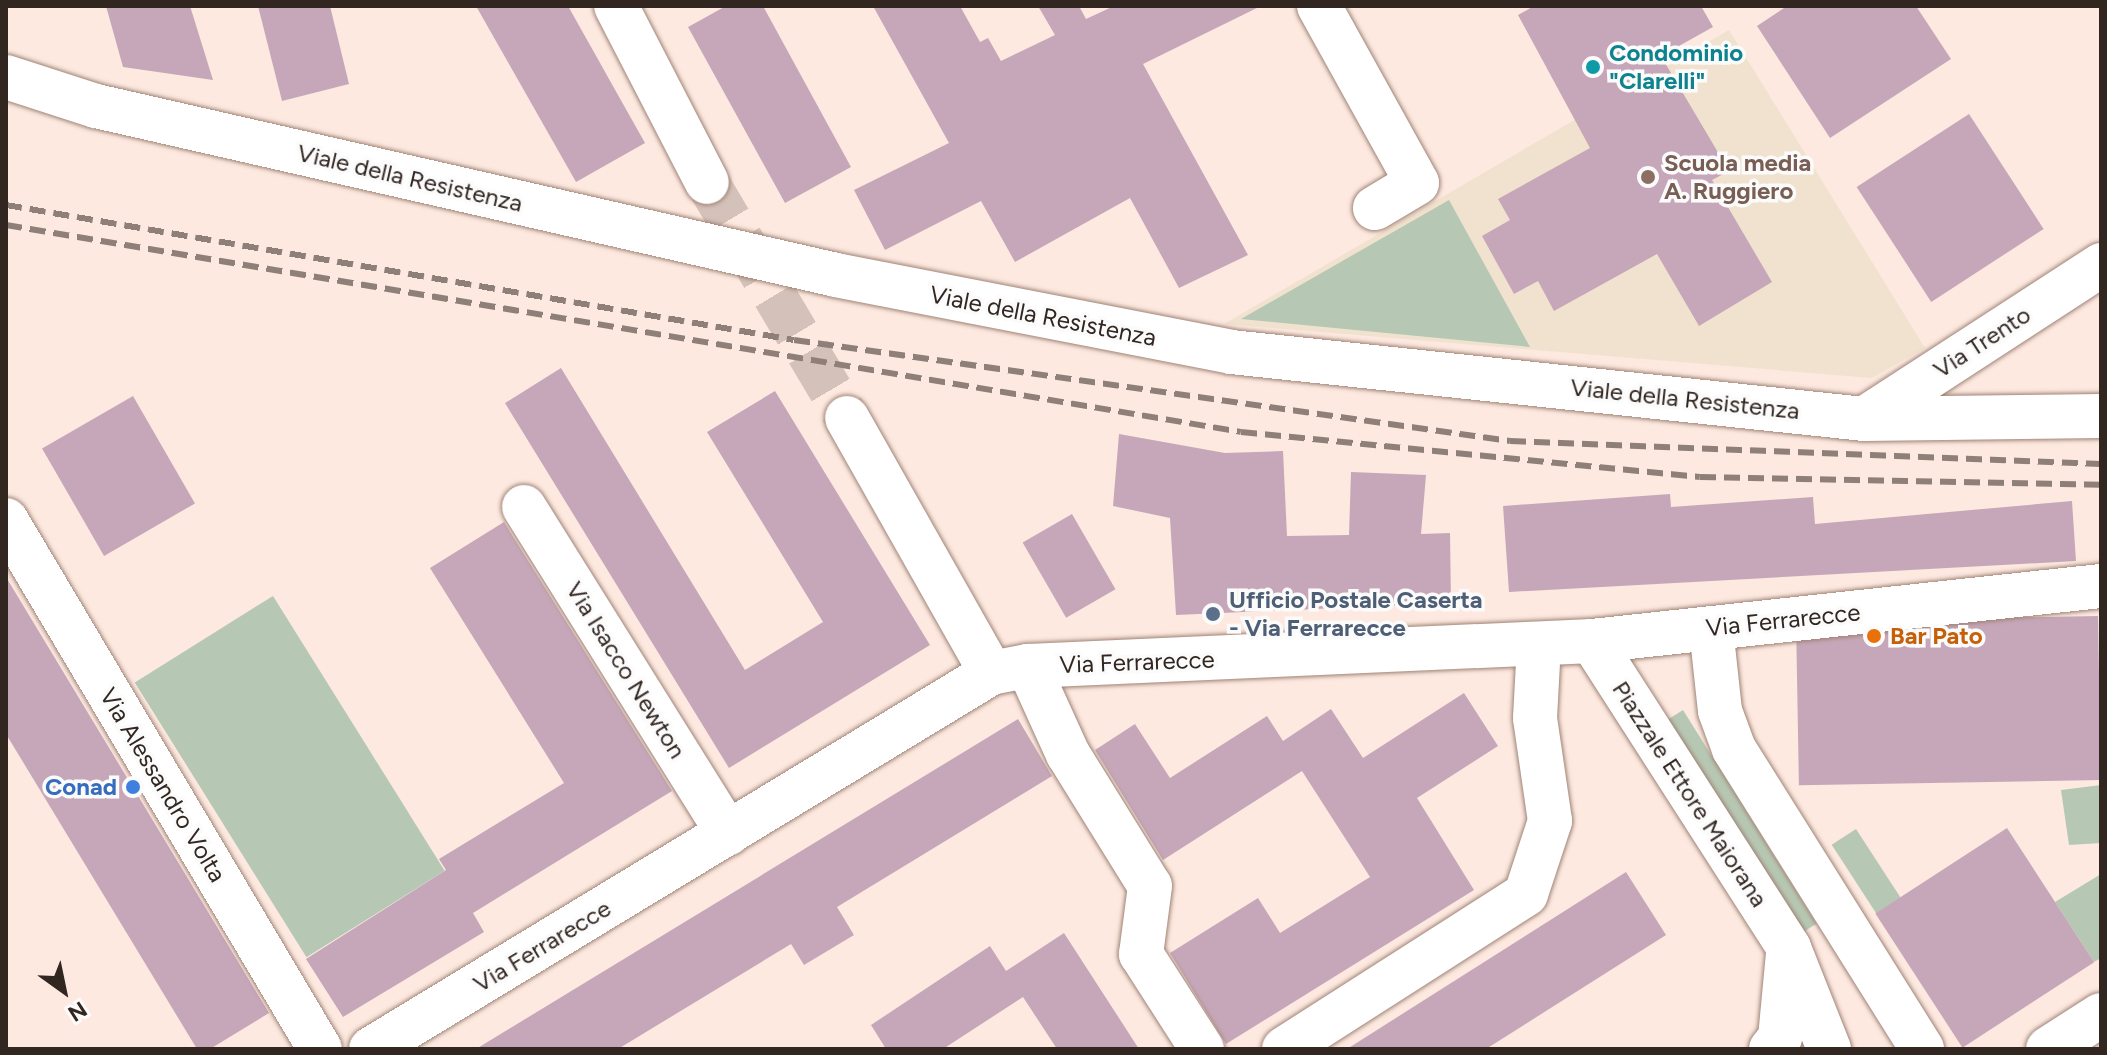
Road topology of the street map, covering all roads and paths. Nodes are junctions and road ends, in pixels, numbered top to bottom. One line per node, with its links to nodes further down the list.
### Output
1 (616, 6): 4 (street)
2 (1319, 6): 5 (street)
3 (6, 77): 9 (street, Viale della Resistenza)
4 (707, 182)
5 (1375, 208)
6 (2101, 265): 9 (street, Via Trento)
7 (2101, 416): 9 (street, Viale della Resistenza)
8 (847, 418): 16 (street)
9 (1864, 419)
10 (524, 507): 17 (street, Via Isacco Newton)
11 (6, 520): 22 (street, Via Alessandro Volta)
12 (2101, 586): 13 (street, Via Ferrarecce)
13 (1711, 628): 14 (street, Via Ferrarecce); 18 (street)
14 (1592, 641): 15 (street, Via Ferrarecce); 19 (street, Piazzale Ettore Maiorana)
15 (1539, 645): 16 (street, Via Ferrarecce); 25 (street)
16 (1010, 670): 17 (street, Via Ferrarecce); 24 (street)
17 (728, 833): 23 (street, Via Ferrarecce)
18 (1838, 919): 19 (street); 21 (street); 26 (street)
19 (1789, 948): 21 (street, Piazzale Ettore Maiorana)
20 (2101, 1015): 27 (street)
21 (1802, 1043)
22 (320, 1049)
23 (371, 1049)
24 (1202, 1049)
25 (1284, 1049)
26 (1922, 1049)
27 (2048, 1049)

